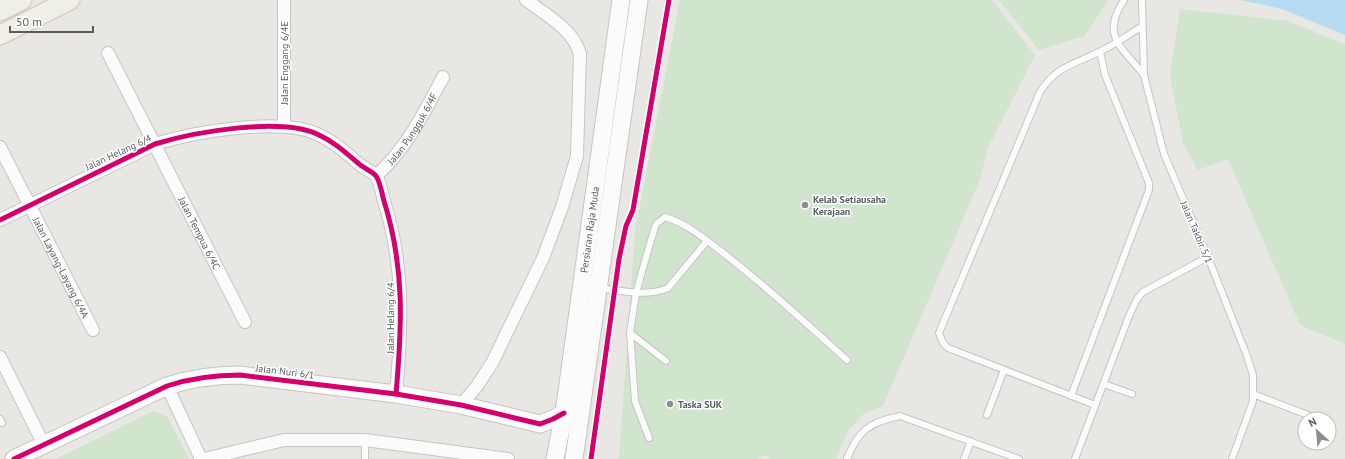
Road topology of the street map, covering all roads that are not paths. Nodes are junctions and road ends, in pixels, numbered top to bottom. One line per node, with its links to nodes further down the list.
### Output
1 (22, 0): 9 (main road)
2 (70, 0): 11 (main road)
3 (284, 0): 17 (street, Jalan Enggang 6/4E)
4 (526, 0): 40 (street)
5 (621, 0): 43 (main road, Persiaran Raja Muda)
6 (639, 0): 25 (main road, Persiaran Raja Muda)
7 (1124, 0): 12 (lane)
8 (1142, 0): 10 (lane, Jalan Takbir 5/1)
9 (0, 11)
10 (1142, 26): 12 (lane); 15 (lane, Jalan Takbir 5/1)
11 (0, 35)
12 (1118, 42): 13 (lane); 15 (lane)
13 (1100, 52): 33 (lane); 39 (lane)
14 (108, 53): 18 (street, Jalan Tempua 6/4C)
15 (1144, 75): 24 (lane, Jalan Takbir 5/1)
16 (443, 77): 20 (street, Jalan Pungguk 6/4F)
17 (284, 126): 18 (street, Jalan Helang 6/4); 20 (street, Jalan Helang 6/4)
18 (155, 144): 21 (street, Jalan Helang 6/4); 27 (street, Jalan Tempua 6/4C)
19 (0, 147): 21 (street, Jalan Layang-Layang 6/4A)
20 (376, 176): 36 (street, Jalan Helang 6/4)
21 (29, 205): 22 (street, Jalan Helang 6/4); 28 (street, Jalan Layang-Layang 6/4A)
22 (0, 220)
23 (707, 241): 26 (lane); 26 (lane); 30 (lane)
24 (1208, 257): 34 (lane); 38 (lane, Jalan Takbir 5/1)
25 (598, 288): 26 (lane); 55 (main road, Persiaran Raja Muda)
26 (636, 293): 29 (lane)
27 (245, 322)
28 (93, 330)
29 (630, 333): 31 (lane); 46 (lane)
30 (847, 360)
31 (666, 361)
32 (1, 362): 49 (street)
33 (1004, 370): 39 (lane); 44 (lane)
34 (1104, 384): 37 (lane); 41 (lane)
35 (166, 386): 36 (main road, Jalan Nuri 6/1); 49 (main road, Jalan Nuri 6/1); 52 (street)
36 (396, 394): 40 (main road, Jalan Nuri 6/1)
37 (1132, 394)
38 (1253, 394): 42 (lane); 60 (lane, Jalan Takbir 5/1)
39 (1071, 396): 41 (lane)
40 (461, 405): 45 (main road, Jalan Nuri 6/1)
41 (1095, 405): 59 (lane)
42 (1297, 411)
43 (564, 413): 45 (main road); 50 (main road, Persiaran Raja Muda)
44 (987, 415)
45 (540, 424): 50 (main road)
46 (649, 438)
47 (365, 440): 52 (street); 53 (lane); 54 (street)
48 (971, 441): 56 (lane); 57 (lane); 58 (lane)
49 (44, 445): 51 (main road, Jalan Nuri 6/1)
50 (556, 453)
51 (14, 459)
52 (203, 459)
53 (365, 459)
54 (508, 459)
55 (574, 459)
56 (847, 459)
57 (964, 459)
58 (1019, 459)
59 (1075, 459)
60 (1232, 459)

